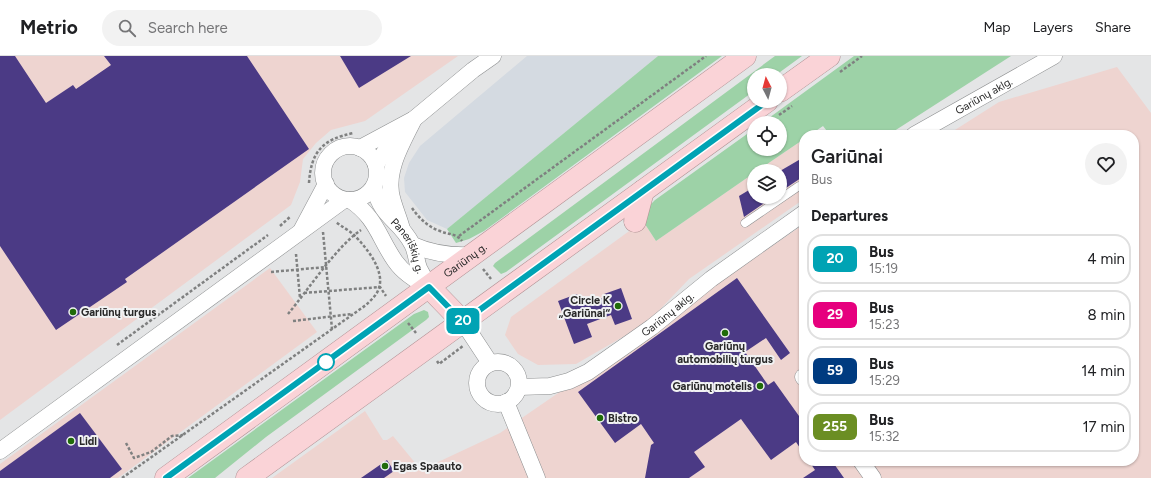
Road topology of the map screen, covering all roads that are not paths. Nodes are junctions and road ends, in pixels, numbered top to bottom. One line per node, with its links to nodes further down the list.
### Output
1 (493, 56): 7 (street)
2 (744, 56): 22 (highway, Gariūnų g.)
3 (829, 56): 5 (highway)
4 (1054, 56): 8 (street, Gariūnų aklg.)
5 (787, 86)
6 (757, 108): 14 (highway)
7 (414, 119): 9 (street); 10 (street); 19 (street)
8 (923, 130)
9 (360, 148): 10 (street); 11 (street)
10 (376, 165): 13 (street, Paneriškių g.)
11 (326, 184): 15 (street, Paneriškių g.); 20 (street)
12 (799, 186): 18 (lane)
13 (374, 187): 15 (street); 19 (street, Paneriškių g.)
14 (643, 191): 17 (highway); 24 (highway)
15 (347, 200): 20 (street); 23 (street, Paneriškių g.)
16 (799, 217): 26 (street, Gariūnų aklg.)
17 (635, 221)
18 (746, 223)
19 (402, 229): 21 (street, Paneriškių g.)
20 (298, 233): 28 (street)
21 (413, 245): 22 (street); 23 (street, Paneriškių g.)
22 (472, 254): 23 (highway, Gariūnų g.)
23 (429, 287): 24 (highway); 30 (highway, Gariūnų g.)
24 (463, 322): 25 (street); 31 (highway)
25 (490, 363): 26 (street); 27 (street)
26 (519, 387): 27 (street)
27 (506, 402): 32 (street)
28 (0, 451)
29 (865, 466): 33 (street)
30 (166, 478)
31 (247, 478)
32 (537, 478)
33 (873, 478)

